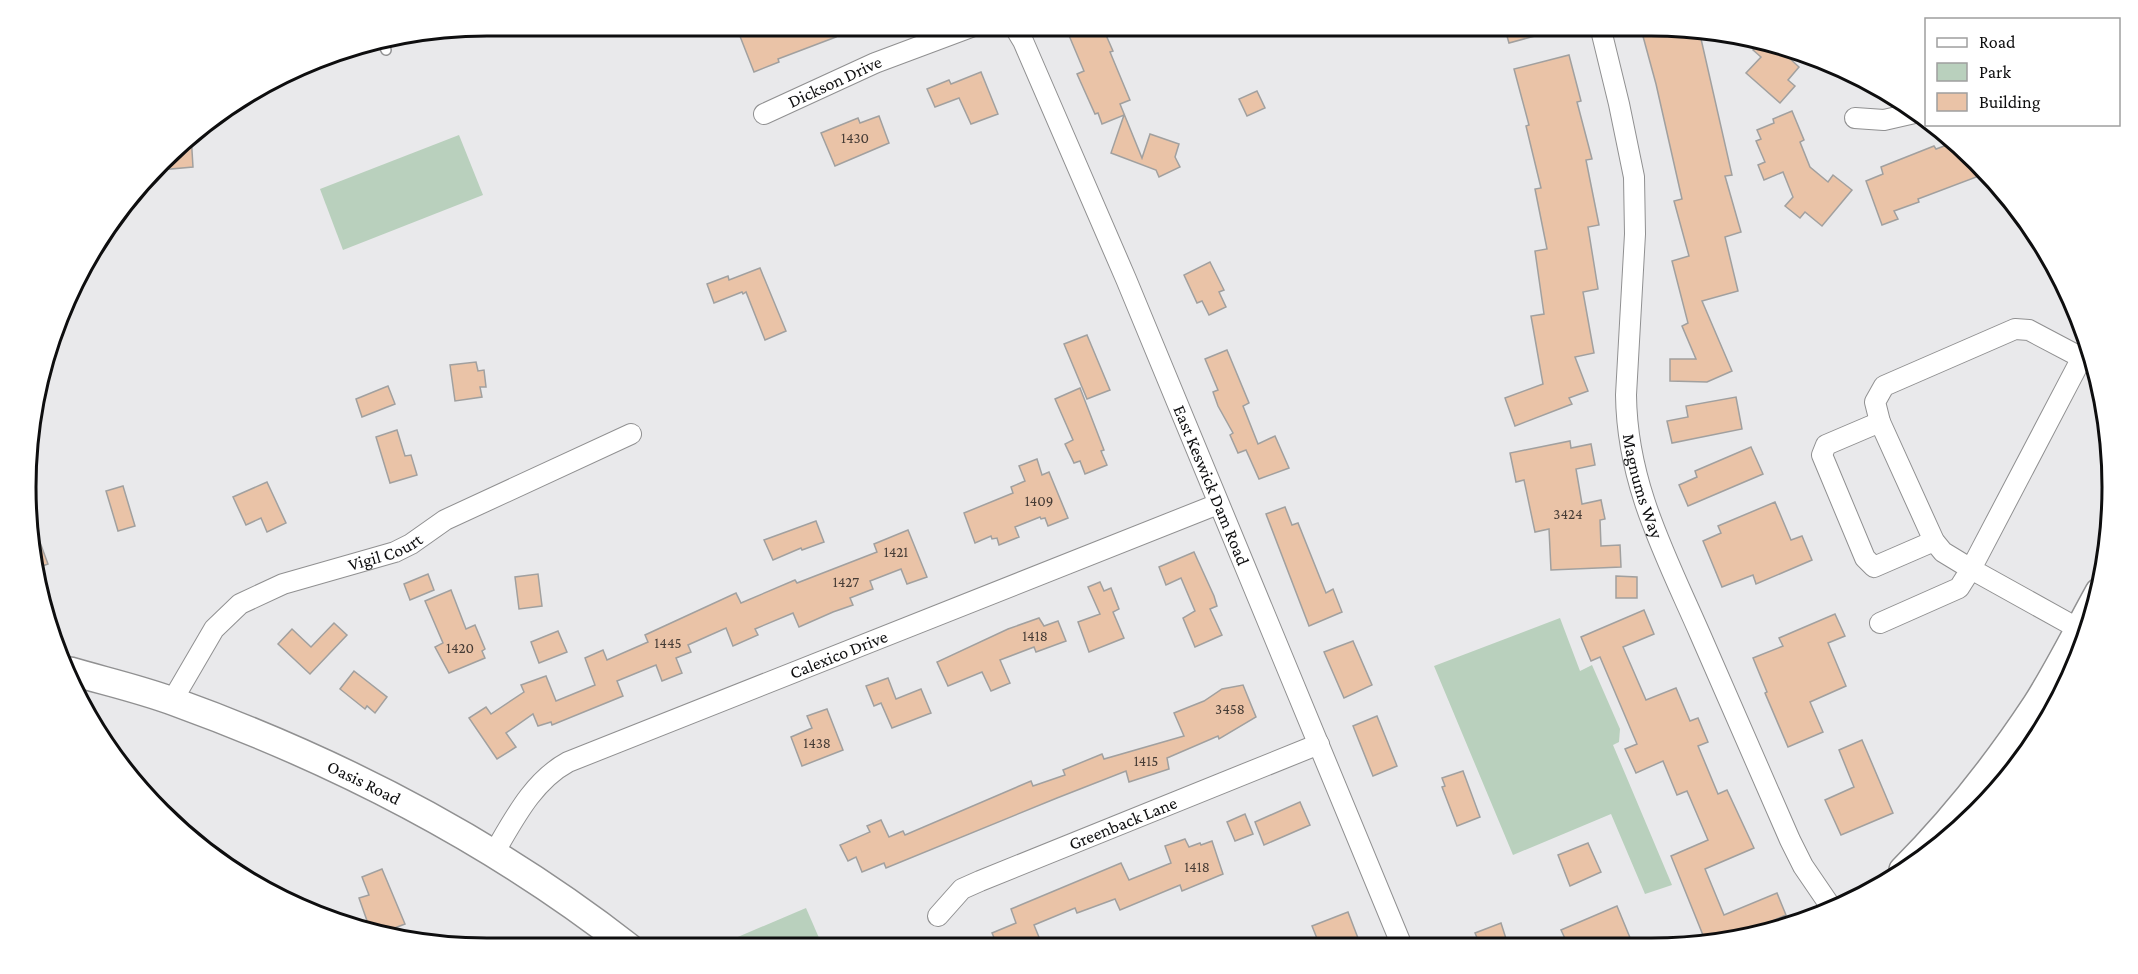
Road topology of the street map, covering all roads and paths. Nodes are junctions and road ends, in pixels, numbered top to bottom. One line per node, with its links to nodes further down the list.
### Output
1 (947, 36): 4 (street, Dickson Drive)
2 (1020, 36): 11 (street, East Keswick Dam Road)
3 (1602, 36): 21 (street, Magnums Way)
4 (764, 114)
5 (1906, 115): 6 (street)
6 (1855, 118)
7 (2081, 350): 9 (street)
8 (2083, 356): 13 (street)
9 (1880, 422): 12 (street); 12 (street)
10 (631, 434): 17 (street, Vigil Court)
11 (1218, 504): 18 (street, East Keswick Dam Road); 20 (street, Calexico Drive)
12 (1934, 541): 13 (street)
13 (1971, 569): 14 (street); 15 (street)
14 (1880, 623)
15 (2079, 629): 19 (main road)
16 (76, 672): 17 (main road, Oasis Road)
17 (172, 701): 20 (main road, Oasis Road)
18 (1319, 744): 22 (street, Greenback Lane); 24 (street, East Keswick Dam Road)
19 (1967, 809)
20 (494, 853): 23 (main road, Oasis Road)
21 (1828, 902)
22 (938, 916)
23 (617, 938)
24 (1399, 938)

